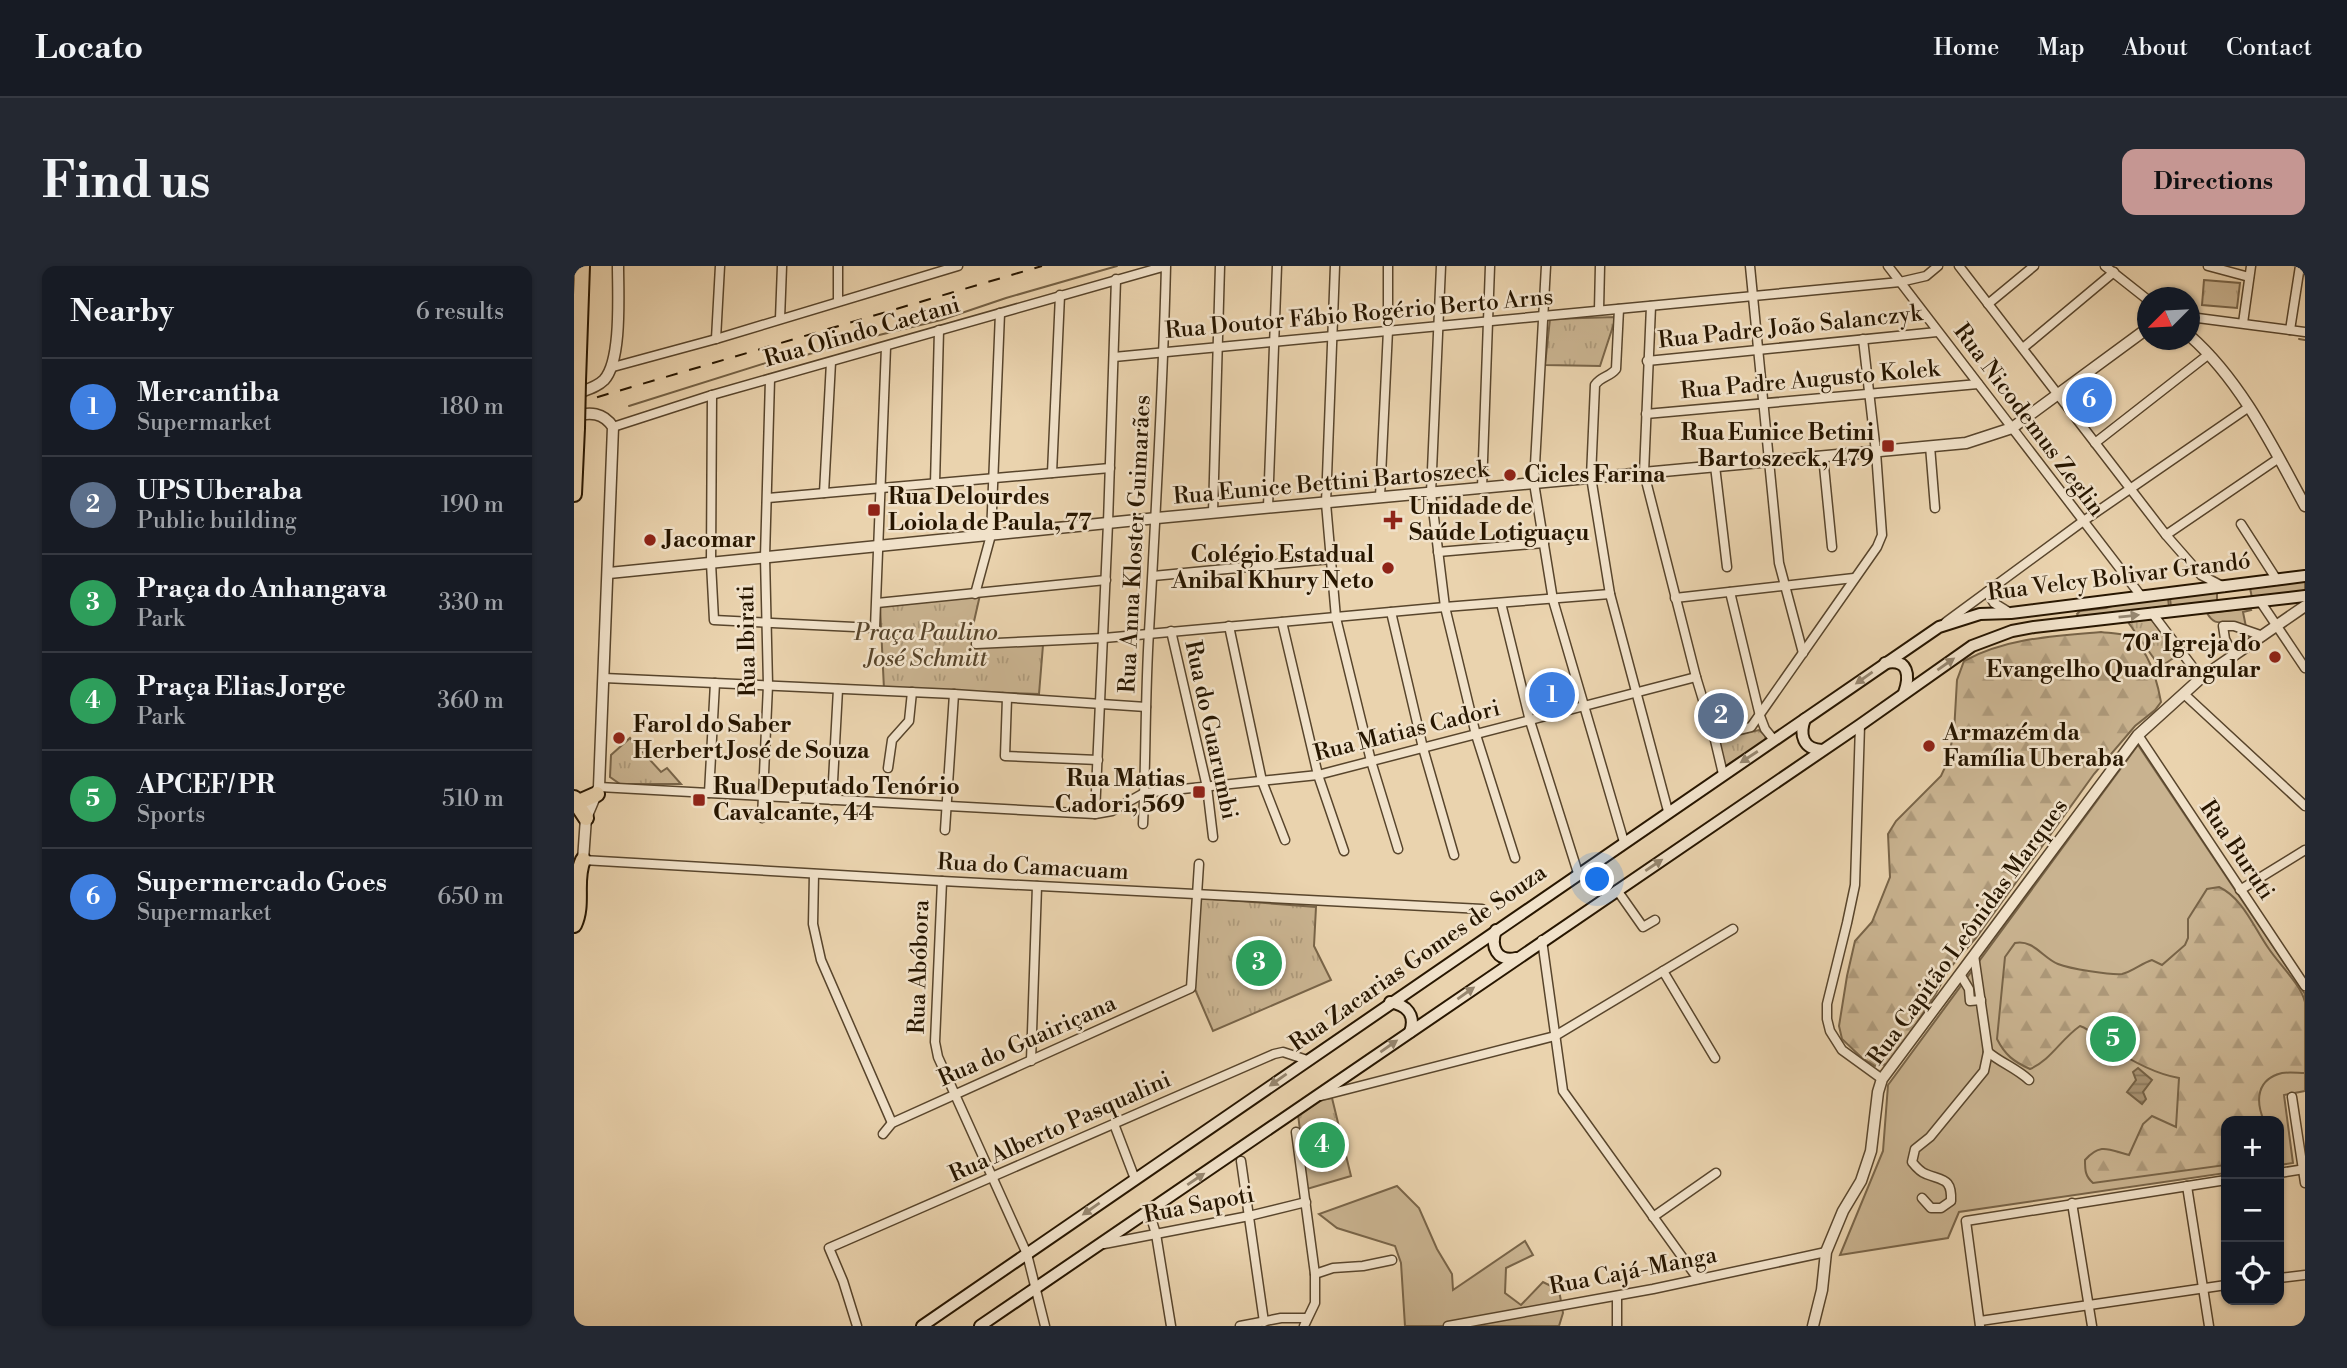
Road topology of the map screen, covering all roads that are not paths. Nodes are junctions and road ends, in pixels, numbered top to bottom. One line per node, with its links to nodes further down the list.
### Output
1 (582, 266): 67 (highway)
2 (618, 266): 64 (street)
3 (720, 266): 51 (street)
4 (782, 266): 40 (street)
5 (838, 266): 32 (street)
6 (958, 266): 32 (street)
7 (1166, 266): 27 (street, Rua Olindo Caetani); 59 (street, Rua Anna Kloster Guimarães)
8 (1220, 266): 54 (street)
9 (1277, 266): 53 (street)
10 (1335, 266): 49 (street)
11 (1388, 266): 45 (street)
12 (1441, 266): 43 (street)
13 (1490, 266): 41 (street)
14 (1546, 266): 38 (street)
15 (1600, 266): 36 (street)
16 (1750, 266): 31 (street)
17 (1888, 266): 28 (street, Rua Nicodemus Zeglin)
18 (1938, 266): 28 (street, Rua Doutor Fábio Rogério Berto Arns)
19 (1959, 266): 33 (street)
20 (2034, 266): 33 (street)
21 (2105, 266): 25 (street)
22 (2208, 266): 26 (street)
23 (2251, 266): 26 (street)
24 (2301, 266): 46 (street)
25 (2114, 272): 29 (street); 57 (street)
26 (2249, 277): 42 (street)
27 (1116, 279): 30 (street, Rua Olindo Caetani); 61 (street)
28 (1900, 282): 31 (street, Rua Doutor Fábio Rogério Berto Arns); 47 (street, Rua Nicodemus Zeglin)
29 (2137, 292)
30 (1060, 295): 37 (street, Rua Olindo Caetani); 85 (street)
31 (1753, 295): 34 (street, Rua Doutor Fábio Rogério Berto Arns); 58 (street)
32 (838, 301): 40 (street)
33 (1988, 304): 57 (street)
34 (1651, 306): 35 (street, Rua Doutor Fábio Rogério Berto Arns); 62 (street)
35 (1619, 309): 36 (street, Rua Doutor Fábio Rogério Berto Arns); 87 (street)
36 (1599, 310): 38 (street, Rua Doutor Fábio Rogério Berto Arns)
37 (1000, 313): 44 (street, Rua Olindo Caetani); 88 (street)
38 (1545, 317): 41 (street, Rua Doutor Fábio Rogério Berto Arns); 89 (street)
39 (2200, 318): 42 (street)
40 (780, 319): 51 (street)
41 (1489, 320): 43 (street, Rua Doutor Fábio Rogério Berto Arns); 91 (street)
42 (2243, 323): 46 (street)
43 (1437, 326): 45 (street, Rua Doutor Fábio Rogério Berto Arns); 95 (street)
44 (939, 330): 56 (street, Rua Olindo Caetani); 90 (street)
45 (1388, 330): 49 (street, Rua Doutor Fábio Rogério Berto Arns); 97 (street)
46 (2290, 330): 48 (street)
47 (1937, 331): 52 (street, Rua Padre João Salanczyk); 66 (street, Rua Nicodemus Zeglin)
48 (2305, 332)
49 (1333, 335): 53 (street, Rua Doutor Fábio Rogério Berto Arns); 99 (street)
50 (2137, 335): 69 (street, Rua Eunice Bettini Bartoszeck)
51 (716, 339): 64 (street)
52 (1863, 339): 58 (street, Rua Padre João Salanczyk); 68 (street)
53 (1275, 341): 54 (street, Rua Doutor Fábio Rogério Berto Arns); 101 (street)
54 (1219, 346): 59 (street, Rua Doutor Fábio Rogério Berto Arns); 103 (street)
55 (2200, 346): 60 (street)
56 (886, 347): 63 (street, Rua Olindo Caetani); 93 (street)
57 (2023, 348): 69 (street)
58 (1757, 350): 62 (street, Rua Padre João Salanczyk); 71 (street)
59 (1164, 352): 61 (street, Rua Doutor Fábio Rogério Berto Arns); 104 (street, Rua Anna Kloster Guimarães)
60 (2209, 354): 72 (street); 77 (street)
61 (1114, 357): 84 (street)
62 (1647, 361): 73 (street)
63 (831, 362): 65 (street, Rua Olindo Caetani); 94 (street)
64 (613, 367): 67 (street)
65 (770, 379): 70 (street, Rua Olindo Caetani); 98 (street, Rua Ibirati)
66 (1978, 384): 68 (street, Rua Padre Augusto Kolek); 76 (street, Rua Nicodemus Zeglin)
67 (576, 387): 74 (highway, bridge)
68 (1869, 394): 71 (street, Rua Padre Augusto Kolek); 79 (street)
69 (2058, 394): 76 (street, Rua Eunice Bettini Bartoszeck); 77 (street)
70 (712, 395): 75 (street, Rua Olindo Caetani); 116 (street)
71 (1763, 403): 73 (street, Rua Padre Augusto Kolek); 82 (street)
72 (2249, 407): 81 (street); 92 (street)
73 (1646, 414): 86 (street)
74 (575, 422): 75 (street); 96 (highway)
75 (613, 427): 118 (street)
76 (2012, 428): 78 (street, Rua Eunice Bettini Bartoszeck); 105 (street, Rua Nicodemus Zeglin)
77 (2095, 443): 92 (street)
78 (1930, 446): 79 (street, Rua Eunice Bettini Bartoszeck); 102 (street)
79 (1876, 452): 80 (street, Rua Eunice Bettini Bartoszeck); 122 (street)
80 (1823, 457): 82 (street, Rua Eunice Bettini Bartoszeck); 112 (street)
81 (2279, 457): 100 (street); 109 (street)
82 (1769, 462): 83 (street, Rua Eunice Bettini Bartoszeck); 125 (street)
83 (1716, 466): 86 (street, Rua Eunice Bettini Bartoszeck); 117 (street)
84 (1110, 468): 85 (street); 106 (street)
85 (1052, 473): 88 (street)
86 (1644, 473): 87 (street, Rua Eunice Bettini Bartoszeck); 134 (street)
87 (1591, 477): 89 (street, Rua Eunice Bettini Bartoszeck); 131 (street)
88 (993, 479): 90 (street); 108 (street)
89 (1534, 483): 91 (street, Rua Eunice Bettini Bartoszeck); 110 (street)
90 (935, 484): 93 (street)
91 (1482, 488): 95 (street, Rua Eunice Bettini Bartoszeck)
92 (2130, 488): 105 (street); 109 (street)
93 (882, 489): 94 (street); 111 (street)
94 (824, 493): 98 (street)
95 (1432, 493): 97 (street, Rua Eunice Bettini Bartoszeck); 113 (street)
96 (574, 494)
97 (1380, 497): 99 (street, Rua Eunice Bettini Bartoszeck)
98 (768, 498): 114 (street, Rua Ibirati)
99 (1326, 503): 101 (street, Rua Eunice Bettini Bartoszeck); 115 (street)
100 (2305, 506)
101 (1268, 507): 103 (street, Rua Eunice Bettini Bartoszeck)
102 (1934, 508)
103 (1213, 513): 104 (street, Rua Eunice Bettini Bartoszeck)
104 (1157, 518): 106 (street, Rua Eunice Bettini Bartoszeck); 120 (street, Rua Anna Kloster Guimarães)
105 (2082, 522): 129 (street); 132 (street, Rua Nicodemus Zeglin)
106 (1108, 523): 108 (street, Rua Eunice Bettini Bartoszeck); 123 (street)
107 (2241, 524): 124 (street)
108 (991, 535): 111 (street, Rua Eunice Bettini Bartoszeck); 130 (street)
109 (2166, 535): 119 (street)
110 (1544, 542): 113 (street); 135 (street)
111 (879, 546): 114 (street, Rua Eunice Bettini Bartoszeck); 137 (street)
112 (1832, 547)
113 (1438, 552): 142 (street)
114 (765, 557): 116 (street, Rua Eunice Bettini Bartoszeck); 149 (street, Rua Ibirati)
115 (1331, 559): 120 (street); 146 (street)
116 (711, 563): 118 (street, Rua Eunice Bettini Bartoszeck); 149 (street)
117 (1727, 567)
118 (609, 573): 163 (street)
119 (2202, 575): 126 (street); 127 (street)
120 (1153, 576): 154 (street, Rua Anna Kloster Guimarães)
121 (2305, 576): 124 (main road, Rua Velcy Bolivar Grandó)
122 (1854, 578): 125 (street); 158 (street)
123 (1106, 580): 130 (street); 156 (street)
124 (2277, 580): 126 (main road, Rua Velcy Bolivar Grandó)
125 (1785, 586): 128 (street); 158 (street)
126 (2228, 586): 127 (main road, Rua Velcy Bolivar Grandó); 140 (main road)
127 (2201, 588): 132 (main road, Rua Velcy Bolivar Grandó)
128 (1730, 592): 134 (street); 177 (street)
129 (1987, 592): 144 (street); 152 (street)
130 (975, 594): 137 (street)
131 (1610, 594): 135 (street); 171 (street)
132 (2141, 596): 139 (main road, Rua Velcy Bolivar Grandó)
133 (2305, 596): 136 (main road, Rua Velcy Bolivar Grandó)
134 (1675, 598): 162 (street)
135 (1553, 600): 138 (street); 176 (street)
136 (2260, 601): 140 (main road, Rua Velcy Bolivar Grandó); 151 (street)
137 (877, 603): 149 (street)
138 (1501, 603): 142 (street); 179 (street)
139 (2081, 603): 144 (main road, Rua Velcy Bolivar Grandó); 147 (main road)
140 (2229, 605): 145 (main road, Rua Velcy Bolivar Grandó)
141 (2305, 606): 151 (street, Rua Capitão Leônidas Marques)
142 (1445, 607): 143 (street); 183 (street)
143 (1391, 612): 146 (street); 187 (street)
144 (2011, 613): 152 (main road, Rua Velcy Bolivar Grandó)
145 (2152, 613): 147 (main road, Rua Velcy Bolivar Grandó, one-way to 145); 164 (street)
146 (1336, 618): 148 (street); 190 (street)
147 (2083, 621): 169 (main road, Rua Velcy Bolivar Grandó, one-way to 147)
148 (1282, 622): 150 (street); 193 (street)
149 (768, 623): 166 (street, Rua Ibirati)
150 (1229, 626): 153 (street); 194 (street)
151 (2277, 626): 155 (street, Rua Capitão Leônidas Marques); 161 (street)
152 (1938, 627): 160 (main road, Rua Zacarias Gomes de Souza)
153 (1171, 631): 154 (street); 195 (street, Rua do Guarumbi)
154 (1149, 632): 156 (street); 175 (street, Rua Anna Kloster Guimarães)
155 (2263, 636): 159 (street, Rua Capitão Leônidas Marques); 159 (street)
156 (1104, 638): 157 (street); 174 (street)
157 (976, 644)
158 (1803, 653): 177 (street)
159 (2234, 656): 164 (street, Rua Capitão Leônidas Marques)
160 (1885, 663): 169 (main road); 178 (main road, Rua Zacarias Gomes de Souza, one-way to 178)
161 (2305, 668)
162 (1696, 677): 171 (street, Rua Matias Cadori); 185 (street)
163 (604, 678): 165 (street); 196 (street)
164 (2201, 678): 172 (street, Rua Capitão Leônidas Marques)
165 (715, 683): 166 (street); 197 (street)
166 (768, 685): 167 (street); 199 (street, Rua Ibirati)
167 (838, 689): 168 (street); 201 (street)
168 (912, 692): 170 (street); 191 (street)
169 (1904, 693): 180 (main road)
170 (954, 694): 173 (street); 203 (street)
171 (1635, 694): 176 (street, Rua Matias Cadori); 204 (street)
172 (2184, 694): 184 (street, Rua Capitão Leônidas Marques); 202 (street)
173 (1007, 698): 174 (street); 189 (street)
174 (1100, 704): 175 (street); 189 (street)
175 (1146, 707): 198 (street, Rua Anna Kloster Guimarães)
176 (1584, 707): 179 (street, Rua Matias Cadori); 212 (street)
177 (1760, 716): 181 (street); 182 (street)
178 (1805, 719): 186 (main road, Rua Zacarias Gomes de Souza); 188 (main road)
179 (1530, 721): 183 (street, Rua Matias Cadori); 220 (street)
180 (1860, 725): 188 (main road); 249 (street)
181 (1751, 727): 182 (street); 185 (street)
182 (1765, 729): 186 (street)
183 (1476, 735): 187 (street, Rua Matias Cadori); 217 (street)
184 (2138, 735): 225 (street, Rua Buruti); 233 (street, Rua Capitão Leônidas Marques)
185 (1714, 736): 192 (street)
186 (1774, 740): 192 (main road, Rua Zacarias Gomes de Souza, one-way to 192)
187 (1423, 748): 190 (street, Rua Matias Cadori); 216 (street)
188 (1822, 750): 224 (main road, one-way to 188)
189 (1098, 760): 205 (street)
190 (1371, 761): 193 (street, Rua Matias Cadori); 213 (street)
191 (888, 768)
192 (1723, 774): 204 (main road, Rua Zacarias Gomes de Souza)
193 (1318, 775): 194 (street, Rua Matias Cadori); 215 (street)
194 (1262, 781): 195 (street, Rua Matias Cadori); 211 (street)
195 (1207, 787): 198 (street, Rua Matias Cadori); 210 (street, Rua do Guarumbi)
196 (598, 791): 197 (street); 200 (highway); 206 (street)
197 (709, 793): 199 (street)
198 (1144, 793): 205 (street); 208 (street, Rua Anna Kloster Guimarães)
199 (763, 796): 201 (street); 207 (street, Rua Ibirati)
200 (574, 799): 206 (highway)
201 (832, 800): 203 (street)
202 (2305, 806)
203 (947, 807): 205 (street); 209 (street)
204 (1668, 811): 212 (main road, Rua Zacarias Gomes de Souza)
205 (1095, 814)
206 (586, 818): 218 (street)
207 (762, 818)
208 (1143, 824)
209 (945, 830)
210 (1213, 837)
211 (1284, 840)
212 (1624, 842): 220 (main road, Rua Zacarias Gomes de Souza)
213 (1398, 849)
214 (2305, 850): 225 (street)
215 (1344, 851)
216 (1454, 855)
217 (1515, 858)
218 (583, 860): 221 (street, Rua do Camacuam); 229 (highway)
219 (1199, 864): 226 (street)
220 (1578, 873): 231 (main road, Rua Zacarias Gomes de Souza)
221 (814, 874): 222 (street, Rua do Camacuam); 255 (street)
222 (942, 881): 223 (street, Rua do Camacuam); 252 (street, Rua Abóbora)
223 (1037, 886): 226 (street, Rua do Camacuam); 247 (street)
224 (1617, 890): 228 (street); 232 (main road)
225 (2240, 890): 237 (street, Rua Buruti)
226 (1197, 894): 227 (street, Rua do Camacuam); 247 (street, Rua do Guairiçana)
227 (1482, 909)
228 (1655, 920)
229 (574, 925)
230 (1732, 929): 235 (street)
231 (1496, 930): 234 (main road); 241 (main road, Rua Zacarias Gomes de Souza)
232 (1542, 940): 234 (main road); 243 (street)
233 (1975, 955): 236 (street, Rua Capitão Leônidas Marques); 238 (street)
234 (1517, 958): 242 (main road, one-way to 234)
235 (1663, 971): 243 (street); 245 (street)
236 (1960, 974): 239 (street); 249 (street, Rua Capitão Leônidas Marques)
237 (2305, 986)
238 (1980, 988): 239 (street); 240 (street)
239 (1969, 989): 240 (street)
240 (1981, 1000): 244 (street)
241 (1390, 1002): 242 (main road); 246 (main road, Rua Zacarias Gomes de Souza)
242 (1410, 1032): 248 (main road, one-way to 242)
243 (1555, 1035): 251 (street); 273 (street)
244 (1988, 1052): 250 (street); 268 (street)
245 (1715, 1058)
246 (1307, 1060): 256 (street, Rua Alberto Pasqualini); 264 (main road, Rua Zacarias Gomes de Souza, one-way to 264)
247 (1031, 1061): 252 (street, Rua do Guairiçana)
248 (1347, 1075): 251 (street); 254 (main road)
249 (1882, 1079): 276 (street, Rua Capitão Leônidas Marques)
250 (2029, 1080)
251 (1356, 1087): 254 (street)
252 (955, 1095): 255 (street, Rua do Guairiçana); 263 (street, Rua Abóbora)
253 (2292, 1097): 260 (street)
254 (1313, 1098): 271 (main road, one-way to 254)
255 (892, 1124): 258 (street, Rua do Guairiçana)
256 (1114, 1124): 263 (street, Rua Alberto Pasqualini); 264 (street)
257 (1296, 1132): 269 (street)
258 (883, 1134)
259 (1241, 1161): 272 (street)
260 (2304, 1170): 261 (street); 266 (street)
261 (2284, 1172)
262 (1716, 1173): 273 (street)
263 (993, 1177): 277 (street, Rua Abóbora); 291 (street, Rua Alberto Pasqualini)
264 (1135, 1179): 277 (main road, Rua Zacarias Gomes de Souza, one-way to 277)
265 (2221, 1182): 267 (street)
266 (2305, 1183)
267 (2187, 1186): 270 (street); 285 (street)
268 (1922, 1198)
269 (1306, 1202): 272 (street, Rua Sapoti); 279 (street)
270 (2072, 1203): 287 (street); 290 (street)
271 (1149, 1211): 274 (street); 275 (main road)
272 (1249, 1216): 274 (street, Rua Sapoti); 288 (street)
273 (1653, 1217): 282 (street)
274 (1156, 1234): 275 (street, Rua Sapoti); 295 (street)
275 (1099, 1245): 284 (main road)
276 (1826, 1252): 282 (street, Rua Cajá-Manga); 299 (street, Rua Capitão Leônidas Marques)
277 (1027, 1254): 284 (street, Rua Abóbora); 292 (main road, Rua Zacarias Gomes de Souza)
278 (1392, 1260): 279 (street)
279 (1315, 1274): 289 (street)
280 (2305, 1275): 281 (street)
281 (2284, 1277)
282 (1698, 1279): 286 (street, Rua Cajá-Manga)
283 (2221, 1286): 285 (street)
284 (1036, 1288): 293 (main road); 294 (street, Rua Abóbora)
285 (2203, 1288): 287 (street); 301 (street)
286 (1617, 1296): 297 (street, Rua Cajá-Manga); 298 (street)
287 (2090, 1306): 290 (street); 300 (street)
288 (1264, 1321): 289 (street); 296 (street)
289 (1305, 1322)
290 (1980, 1324)
291 (856, 1326)
292 (922, 1326)
293 (980, 1326)
294 (1045, 1326)
295 (1171, 1326)
296 (1240, 1326)
297 (1448, 1326)
298 (1617, 1326)
299 (1812, 1326)
300 (2092, 1326)
301 (2208, 1326)

